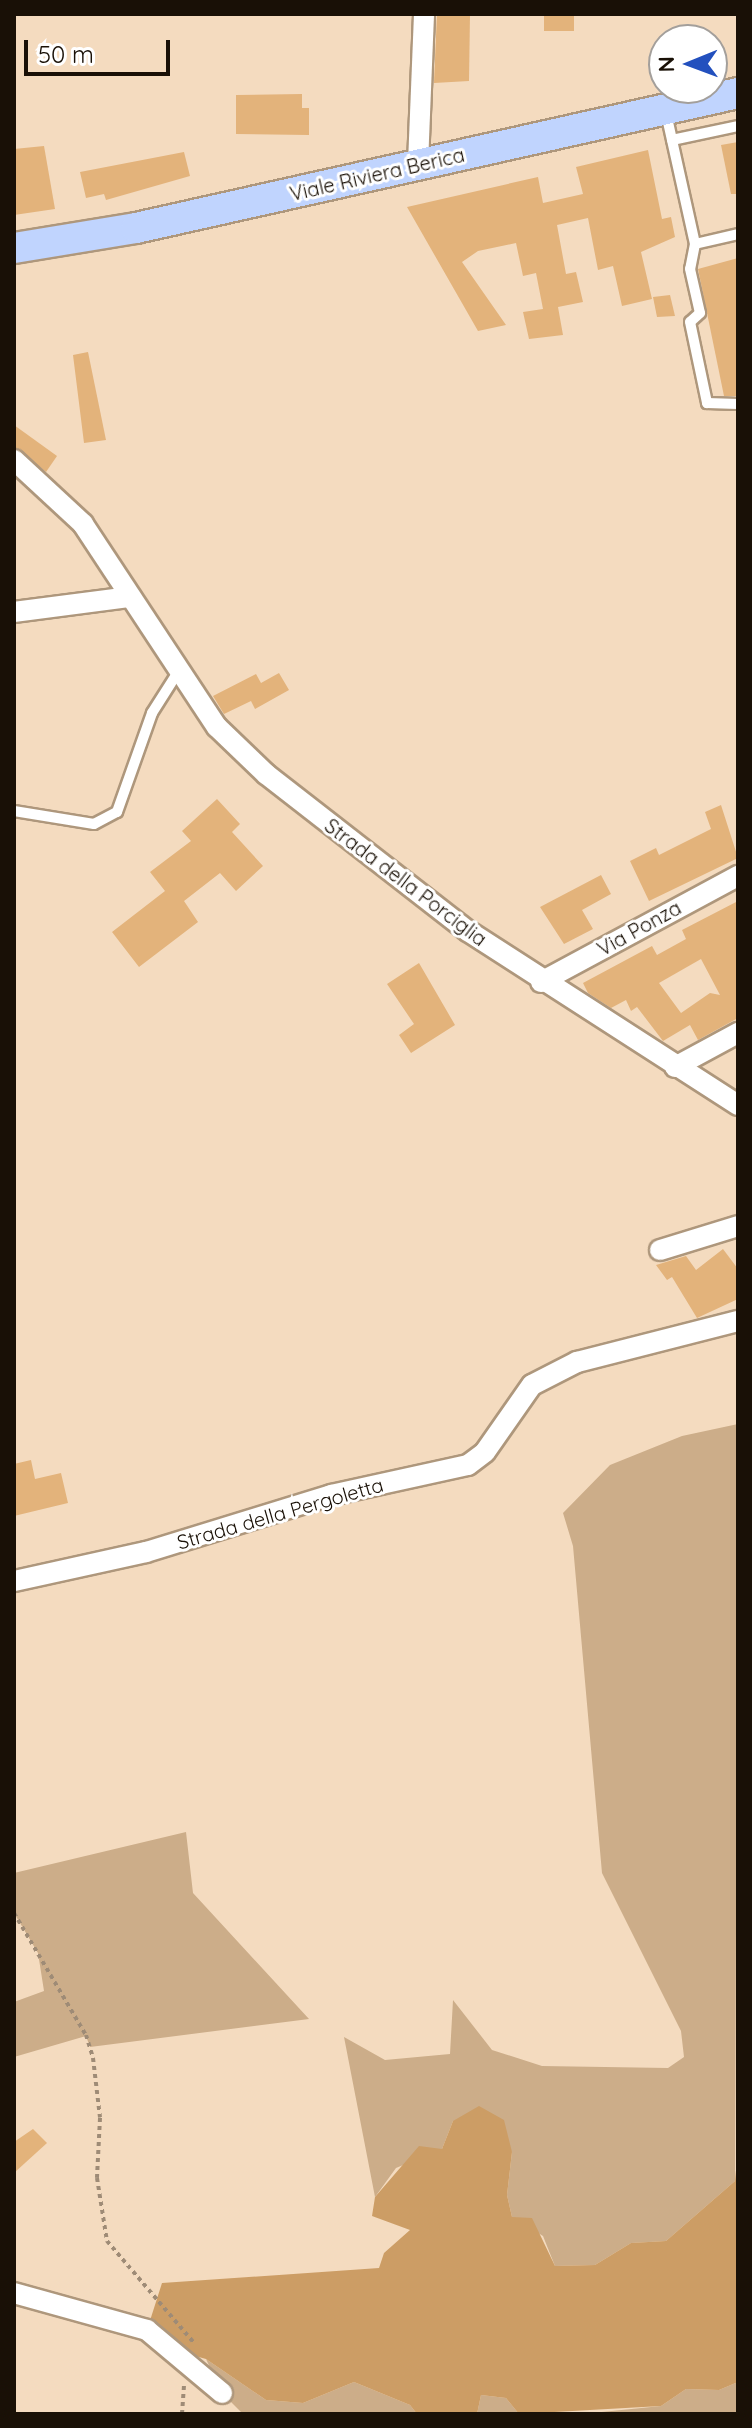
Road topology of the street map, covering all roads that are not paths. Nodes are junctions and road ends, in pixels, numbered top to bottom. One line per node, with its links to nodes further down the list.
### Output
1 (424, 14): 5 (street)
2 (738, 93): 3 (main road, Viale Riviera Berica)
3 (669, 125): 4 (lane); 5 (main road, Viale Riviera Berica); 7 (lane)
4 (738, 126)
5 (418, 164): 8 (main road, Viale Riviera Berica)
6 (738, 234): 7 (lane)
7 (695, 244): 9 (lane)
8 (14, 248)
9 (738, 404)
10 (14, 460): 11 (street, Strada della Porciglia)
11 (130, 597): 12 (street); 13 (street, Strada della Porciglia)
12 (14, 612)
13 (178, 672): 14 (lane); 16 (street, Strada della Porciglia)
14 (14, 811)
15 (738, 876): 16 (street, Via Ponza)
16 (541, 982): 18 (street, Strada della Porciglia)
17 (738, 1033): 18 (street)
18 (675, 1067): 19 (street, Strada della Porciglia)
19 (738, 1105)
20 (738, 1226): 21 (street)
21 (660, 1250)
22 (738, 1321): 23 (street, Strada della Pergoletta)
23 (14, 1581)
24 (14, 2293): 25 (street)
25 (222, 2393)

